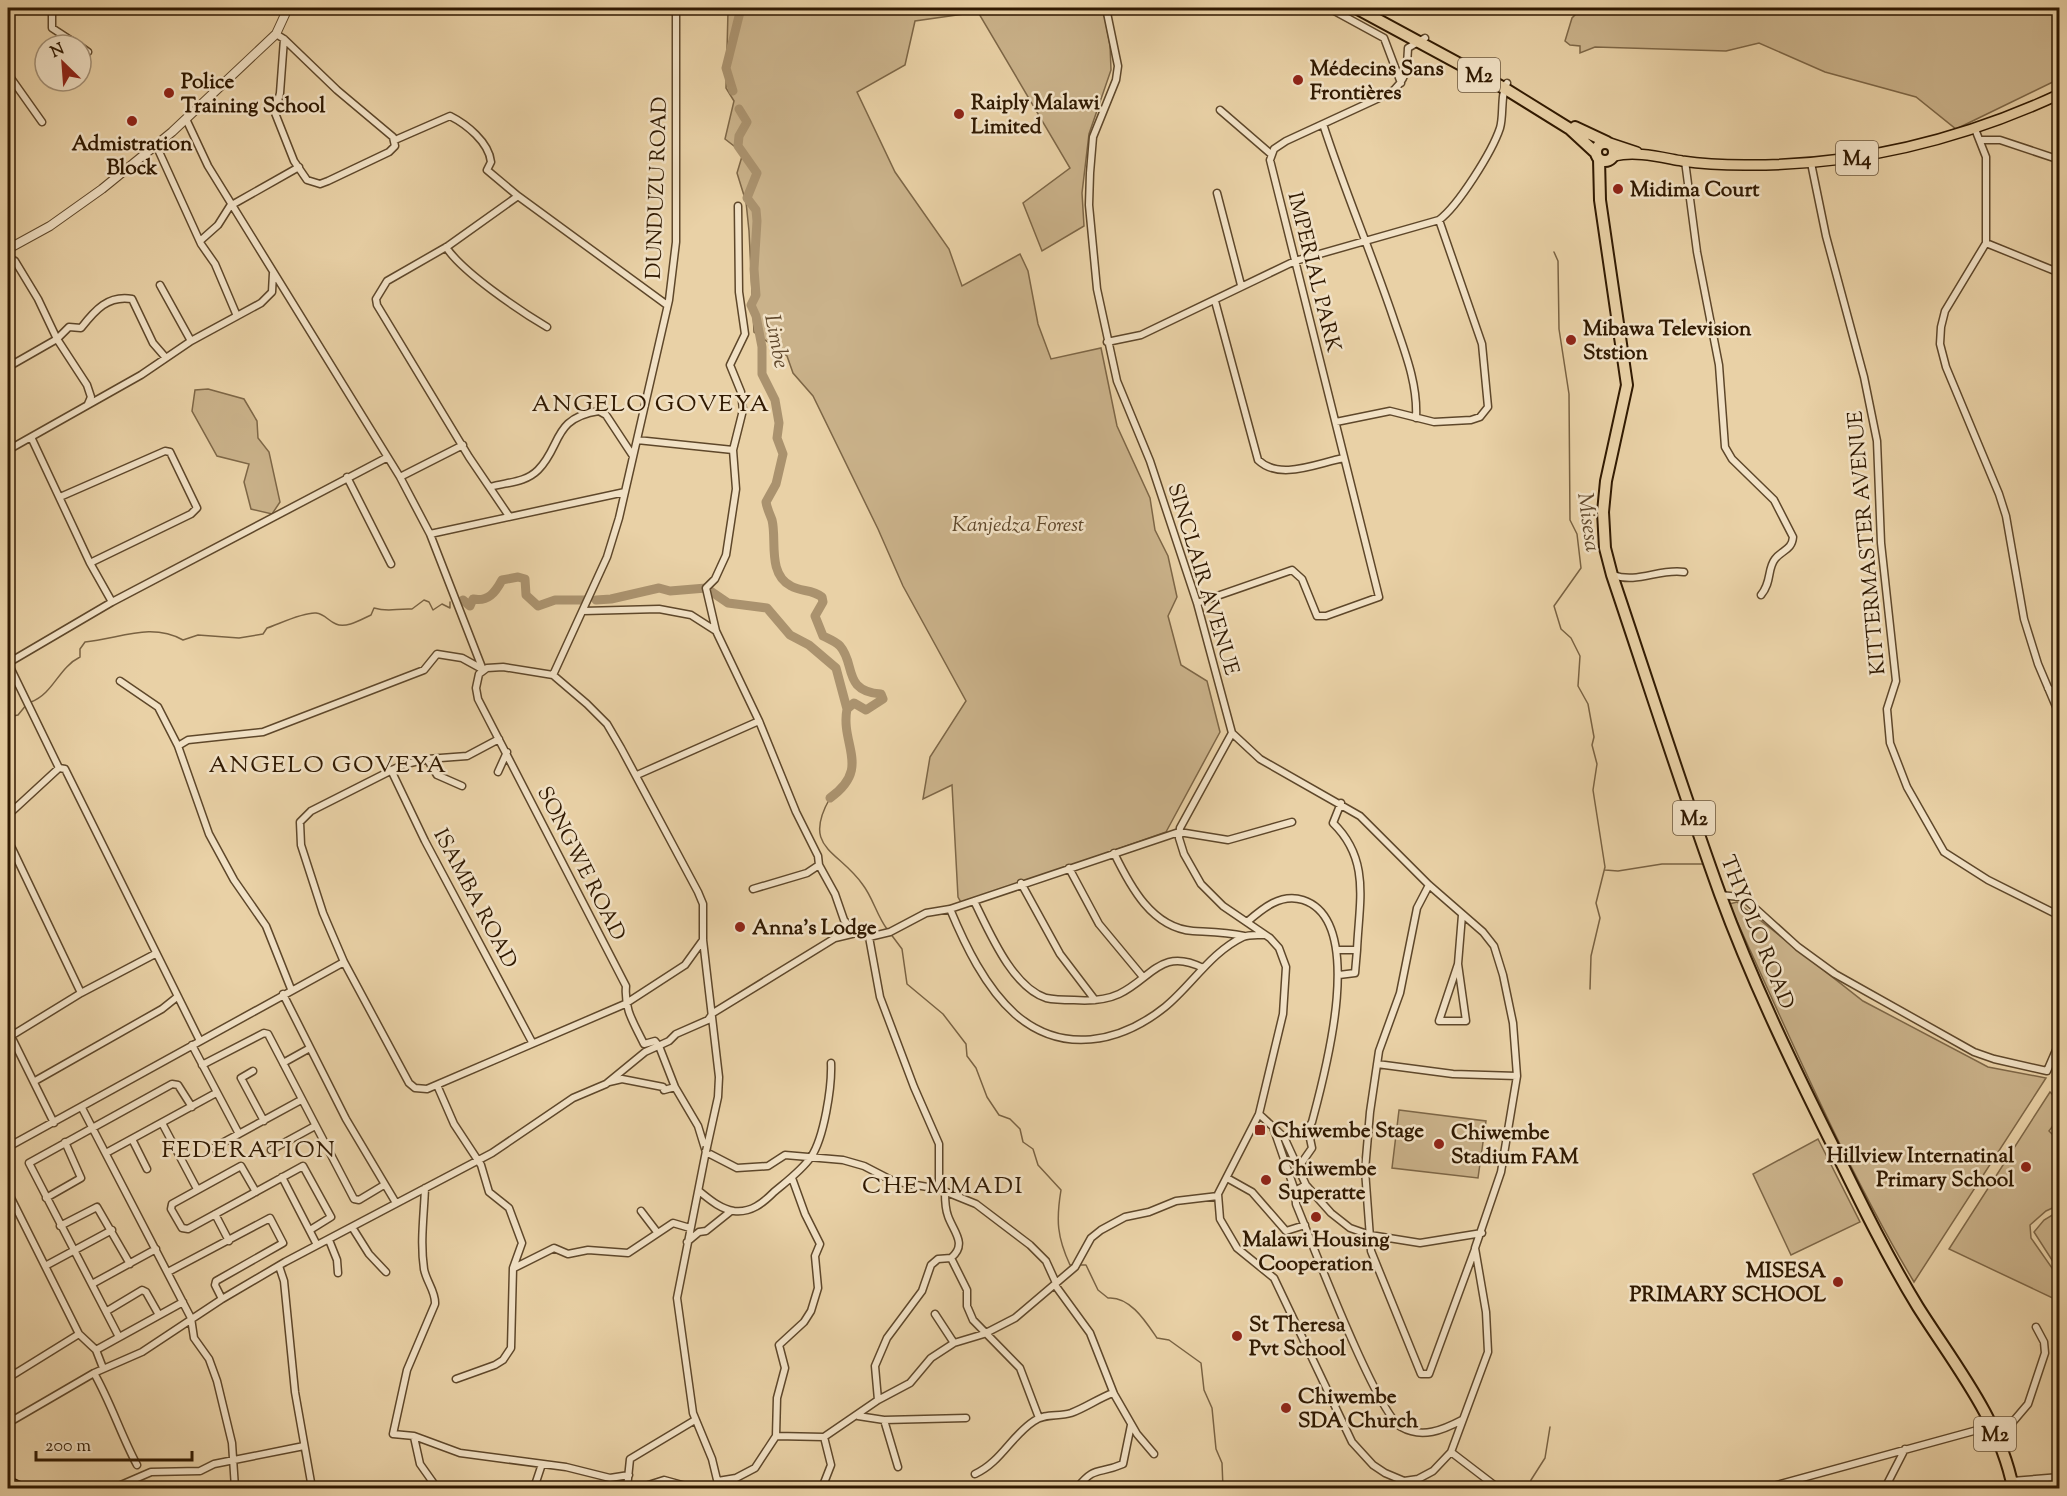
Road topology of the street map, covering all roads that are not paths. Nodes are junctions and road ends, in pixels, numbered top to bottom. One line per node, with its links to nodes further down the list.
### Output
1 (11, 8): 9 (street)
2 (52, 8): 10 (street)
3 (288, 8): 11 (street)
4 (676, 8): 52 (street, DUNDUZU ROAD)
5 (1106, 8): 57 (street, SINCLAIR AVENUE)
6 (1329, 8): 14 (street)
7 (1356, 8): 12 (highway, M2)
8 (1366, 8): 12 (highway, M2)
9 (8, 12)
10 (60, 33)
11 (280, 37): 18 (street); 22 (street); 33 (street)
12 (1421, 40): 14 (street); 15 (highway, M2)
13 (8, 74): 19 (street)
14 (1401, 84): 20 (street)
15 (1505, 85): 24 (highway, M2); 28 (highway, M2); 39 (street)
16 (2060, 94): 21 (main road, M4)
17 (1220, 110): 26 (street)
18 (186, 118): 25 (street); 36 (street)
19 (42, 122)
20 (1323, 124): 26 (street); 41 (street)
21 (1976, 129): 23 (street); 32 (main road, M4)
22 (395, 140): 33 (street); 35 (street)
23 (1982, 140): 30 (street); 42 (street)
24 (1609, 143): 27 (main road, M4); 28 (highway); 29 (highway)
25 (156, 145): 40 (street); 44 (street)
26 (1271, 154): 46 (street, IMPERIAL PARK)
27 (1644, 155): 29 (main road, M4); 31 (main road, M4)
28 (1598, 156): 29 (highway); 38 (highway, THYOLO ROAD / M2)
29 (1613, 157): 38 (highway, THYOLO ROAD / M2)
30 (2060, 160)
31 (1684, 161): 32 (main road, M4); 82 (street)
32 (1811, 163): 120 (street, KITTERMASTER AVENUE)
33 (298, 167): 36 (street)
34 (1217, 193): 50 (street)
35 (518, 196): 43 (street); 52 (street)
36 (233, 206): 40 (street); 47 (street)
37 (738, 206): 67 (street)
38 (1601, 206): 81 (highway, THYOLO ROAD / M2)
39 (1439, 220): 41 (street); 61 (street)
40 (200, 241): 53 (street)
41 (1368, 242): 46 (street); 61 (street)
42 (1986, 243): 48 (street); 91 (street)
43 (446, 247): 54 (street); 65 (street)
44 (8, 249)
45 (8, 257): 55 (street)
46 (1295, 261): 50 (street); 62 (street, IMPERIAL PARK)
47 (273, 273): 53 (street); 69 (street)
48 (2060, 273)
49 (160, 285): 56 (street)
50 (1241, 285): 51 (street)
51 (1215, 301): 57 (street); 70 (street)
52 (667, 305): 64 (street, DUNDUZU ROAD)
53 (237, 315): 56 (street)
54 (547, 327)
55 (57, 339): 58 (street); 59 (street); 60 (street)
56 (191, 341): 58 (street)
57 (1107, 342): 84 (street, SINCLAIR AVENUE)
58 (166, 358): 60 (street)
59 (8, 367)
60 (88, 404): 63 (street)
61 (1416, 418): 62 (street)
62 (1336, 422): 70 (street, IMPERIAL PARK)
63 (31, 437): 66 (street); 75 (street)
64 (637, 440): 67 (street); 68 (street, DUNDUZU ROAD)
65 (463, 445): 72 (street); 73 (street)
66 (8, 450)
67 (733, 450): 86 (street)
68 (633, 456): 73 (street); 74 (street, DUNDUZU ROAD)
69 (386, 458): 71 (street); 72 (street)
70 (1344, 458): 84 (street, IMPERIAL PARK)
71 (347, 477): 79 (street); 83 (street)
72 (400, 477): 77 (street)
73 (490, 487): 76 (street)
74 (625, 492): 76 (street); 85 (street, DUNDUZU ROAD)
75 (60, 497): 78 (street); 78 (street)
76 (508, 516): 77 (street)
77 (430, 534): 88 (street)
78 (90, 563): 83 (street)
79 (391, 564)
80 (1684, 572): 81 (street)
81 (1612, 575): 116 (highway, THYOLO ROAD / M2)
82 (1761, 596)
83 (112, 602): 87 (street)
84 (1197, 603): 95 (street, SINCLAIR AVENUE)
85 (583, 611): 86 (street); 89 (street, DUNDUZU ROAD)
86 (716, 631): 94 (street)
87 (8, 663): 100 (street)
88 (483, 670): 89 (street); 96 (street, SONGWE ROAD); 97 (street)
89 (553, 675): 103 (street)
90 (120, 681): 97 (street)
91 (2048, 687): 92 (street); 93 (street)
92 (2060, 697)
93 (2060, 716)
94 (759, 722): 103 (street); 111 (street)
95 (1232, 733): 105 (street); 108 (street)
96 (499, 739): 98 (street, SONGWE ROAD); 99 (street)
97 (178, 746): 135 (street)
98 (507, 752): 102 (street); 140 (street, SONGWE ROAD)
99 (426, 759): 101 (street); 104 (street)
100 (59, 768): 106 (street); 129 (street)
101 (392, 770): 130 (street); 145 (street, ISAMBA ROAD)
102 (498, 772)
103 (637, 775): 126 (street)
104 (462, 786)
105 (1341, 803): 114 (street); 128 (street)
106 (8, 815)
107 (1292, 822): 108 (street)
108 (1179, 832): 110 (street); 121 (street)
109 (8, 840): 136 (street)
110 (1114, 853): 112 (street); 124 (street)
111 (819, 865): 115 (street); 122 (street)
112 (1070, 868): 113 (street); 134 (street)
113 (1021, 883): 117 (street); 139 (street)
114 (1429, 885): 119 (street); 151 (street)
115 (753, 889)
116 (1720, 896): 144 (street); 254 (highway, THYOLO ROAD / M2)
117 (974, 901): 118 (street); 139 (street)
118 (950, 909): 125 (street); 132 (street)
119 (1462, 915): 131 (street); 154 (street)
120 (2060, 916)
121 (1247, 922): 123 (street); 127 (street)
122 (856, 933): 125 (street); 141 (street)
123 (1265, 934): 124 (street); 163 (street)
124 (1244, 936): 132 (street)
125 (869, 937): 192 (street)
126 (703, 940): 140 (street); 141 (street)
127 (1337, 950): 128 (street); 133 (street)
128 (1358, 950): 133 (street)
129 (154, 954): 136 (street); 138 (street)
130 (344, 962): 135 (street); 157 (street)
131 (1458, 964): 131 (street)
132 (1203, 968): 134 (street)
133 (1339, 975): 170 (street)
134 (1143, 977): 139 (street)
135 (291, 989): 137 (street)
136 (81, 993): 142 (street)
137 (283, 994): 143 (street); 148 (street)
138 (177, 997): 143 (street); 155 (street)
139 (1095, 1000)
140 (625, 1004): 145 (street); 147 (street, SONGWE ROAD)
141 (713, 1013): 147 (street); 178 (street)
142 (9, 1033): 155 (street)
143 (200, 1041): 146 (street)
144 (2060, 1041)
145 (532, 1042): 157 (street)
146 (192, 1046): 152 (street); 162 (street)
147 (659, 1046): 156 (street); 158 (street)
148 (310, 1048): 149 (street); 187 (street)
149 (283, 1063): 152 (street); 160 (street)
150 (831, 1064): 180 (street)
151 (1377, 1064): 154 (street); 210 (street)
152 (202, 1065): 159 (street)
153 (253, 1071): 164 (street)
154 (1517, 1076): 209 (street)
155 (35, 1081): 165 (street)
156 (606, 1084): 158 (street); 181 (street)
157 (437, 1085): 181 (street)
158 (675, 1087): 178 (street)
159 (216, 1093): 161 (street); 171 (street)
160 (301, 1100): 164 (street); 168 (street)
161 (192, 1107): 166 (street); 169 (street)
162 (82, 1108): 165 (street); 169 (street)
163 (1259, 1114): 167 (street); 186 (street)
164 (264, 1121): 171 (street)
165 (54, 1123): 175 (street)
166 (162, 1123): 173 (street); 190 (street)
167 (1272, 1125): 172 (street); 193 (street)
168 (315, 1126): 177 (street); 187 (street)
169 (93, 1128): 174 (street); 179 (street)
170 (1308, 1129): 172 (street); 182 (street)
171 (239, 1134): 176 (street)
172 (1284, 1137): 182 (street)
173 (132, 1139): 179 (street); 183 (street)
174 (65, 1142): 197 (street); 197 (street)
175 (8, 1147)
176 (213, 1148)
177 (271, 1150)
178 (706, 1150): 180 (street); 191 (street)
179 (106, 1153): 216 (street)
180 (811, 1157): 185 (street); 192 (street)
181 (476, 1161): 189 (street); 222 (street)
182 (1298, 1168): 188 (street)
183 (147, 1169)
184 (282, 1177): 195 (street); 207 (street); 207 (street)
185 (792, 1178): 200 (street); 256 (street)
186 (1227, 1178): 196 (street); 203 (street)
187 (384, 1185): 198 (street)
188 (1306, 1185): 193 (street); 210 (street)
189 (425, 1188): 198 (street); 255 (street)
190 (197, 1189): 195 (street); 201 (street)
191 (699, 1191): 200 (street); 205 (street)
192 (942, 1191): 218 (street); 227 (street)
193 (1295, 1191): 203 (street)
194 (8, 1192): 220 (street)
195 (256, 1192): 201 (street)
196 (1218, 1196): 227 (street); 270 (street)
197 (46, 1198): 202 (street)
198 (396, 1203): 204 (street)
199 (641, 1211): 208 (street)
200 (731, 1211): 213 (street)
201 (215, 1214): 212 (street)
202 (60, 1226): 206 (street); 217 (street)
203 (1305, 1226): 251 (street)
204 (352, 1227): 211 (street); 224 (street)
205 (690, 1228): 208 (street); 213 (street)
206 (112, 1230): 217 (street); 219 (street)
207 (310, 1230): 214 (street)
208 (657, 1232): 222 (street)
209 (1482, 1233): 210 (street); 215 (street)
210 (1370, 1235): 215 (street)
211 (329, 1240): 214 (street); 225 (street)
212 (230, 1241): 223 (street); 228 (street)
213 (687, 1242): 249 (street)
214 (317, 1245): 221 (street)
215 (1475, 1248): 251 (street)
216 (156, 1249): 219 (street); 223 (street)
217 (73, 1250): 220 (street); 226 (street)
218 (951, 1258): 236 (street); 245 (street)
219 (130, 1264): 226 (street)
220 (47, 1265): 235 (street)
221 (279, 1266): 228 (street); 258 (street)
222 (513, 1268): 243 (street)
223 (168, 1272): 229 (street)
224 (386, 1272)
225 (338, 1273)
226 (92, 1284): 230 (street)
227 (1056, 1284): 236 (street); 244 (street)
228 (222, 1299): 233 (street)
229 (183, 1302): 232 (street); 233 (street)
230 (107, 1311): 232 (street); 237 (street)
231 (935, 1314): 238 (street)
232 (159, 1315): 237 (street)
233 (191, 1318): 240 (street); 262 (street)
234 (2036, 1327): 254 (street)
235 (79, 1334): 239 (street); 242 (street)
236 (984, 1334): 238 (street); 248 (street)
237 (119, 1337): 239 (street)
238 (954, 1343): 245 (street)
239 (96, 1350): 240 (street)
240 (103, 1368): 241 (street)
241 (94, 1373): 252 (street); 264 (street)
242 (8, 1378)
243 (456, 1379)
244 (1113, 1393): 248 (street); 253 (street)
245 (878, 1400): 246 (street)
246 (858, 1416): 250 (street); 257 (street)
247 (966, 1418): 250 (street)
248 (1039, 1418): 266 (street)
249 (695, 1420): 267 (street); 271 (street)
250 (884, 1420): 265 (street)
251 (1462, 1420): 260 (street)
252 (8, 1424)
253 (1131, 1425): 261 (street); 283 (street)
254 (1994, 1430): 259 (street); 272 (highway, THYOLO ROAD / M2)
255 (414, 1436): 263 (street); 277 (street)
256 (776, 1436): 257 (street); 271 (street)
257 (824, 1437): 282 (street)
258 (304, 1446): 262 (street); 276 (street)
259 (1905, 1449): 286 (street); 287 (street)
260 (1451, 1452): 270 (street); 285 (street)
261 (1154, 1454)
262 (235, 1461): 274 (street); 275 (street)
263 (542, 1464): 267 (street); 278 (street)
264 (137, 1465)
265 (898, 1467)
266 (975, 1474)
267 (628, 1475): 279 (street)
268 (2060, 1477): 272 (street)
269 (8, 1481): 273 (main road)
270 (1404, 1481): 284 (street)
271 (719, 1485)
272 (2013, 1485)
273 (23, 1488)
274 (114, 1488)
275 (235, 1488)
276 (312, 1488)
277 (437, 1488)
278 (534, 1488)
279 (627, 1488)
280 (639, 1488): 281 (street)
281 (693, 1488)
282 (822, 1488)
283 (1077, 1488)
284 (1403, 1488)
285 (1498, 1488)
286 (1766, 1488)
287 (1885, 1488)

